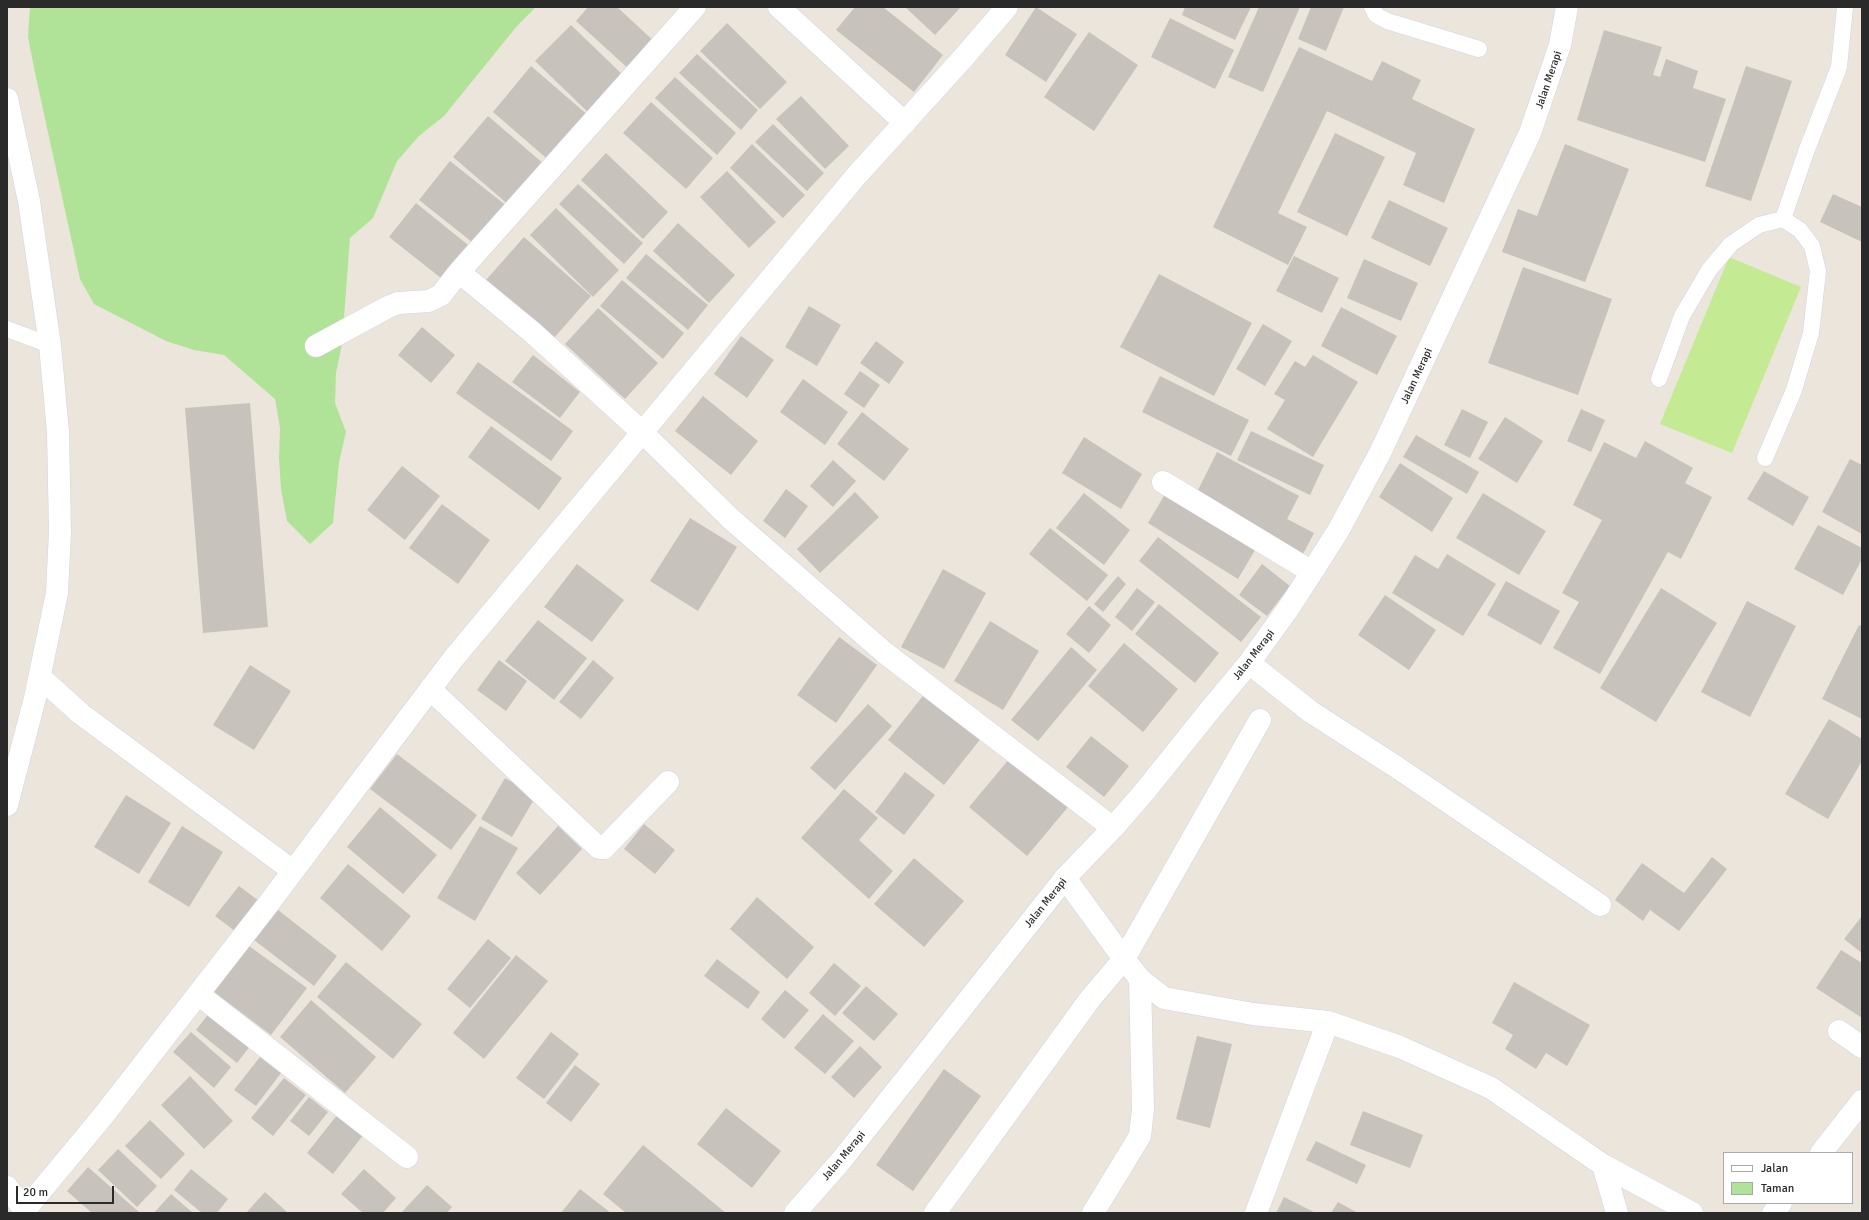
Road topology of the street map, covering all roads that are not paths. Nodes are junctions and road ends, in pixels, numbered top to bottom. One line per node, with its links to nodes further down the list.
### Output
1 (695, 7): 11 (street)
2 (779, 7): 9 (street)
3 (1007, 7): 9 (street)
4 (1372, 7): 7 (lane)
5 (1567, 7): 19 (street, Jalan Merapi)
6 (1845, 7): 10 (lane)
7 (1479, 49)
8 (7, 99): 13 (street)
9 (905, 123): 16 (street)
10 (1783, 219): 15 (lane); 17 (lane)
11 (459, 272): 14 (street); 16 (street)
12 (7, 329): 13 (lane)
13 (50, 345): 21 (street)
14 (316, 346)
15 (1660, 379)
16 (642, 432): 22 (street); 26 (street)
17 (1765, 458)
18 (1163, 482): 19 (street)
19 (1312, 572): 20 (street, Jalan Merapi)
20 (1249, 663): 26 (street, Jalan Merapi); 29 (street)
21 (40, 677): 25 (street); 27 (street)
22 (430, 689): 24 (street); 27 (street)
23 (1260, 720): 30 (street)
24 (668, 782)
25 (7, 806)
26 (1113, 828): 28 (street, Jalan Merapi)
27 (293, 871): 32 (street)
28 (1065, 878): 30 (street); 43 (street, Jalan Merapi)
29 (1600, 906)
30 (1124, 960): 31 (street); 44 (street)
31 (1140, 979): 33 (street); 45 (street)
32 (198, 994): 38 (street); 42 (street)
33 (1328, 1022): 39 (street); 46 (street)
34 (1839, 1031): 35 (street)
35 (1862, 1047)
36 (1862, 1101): 37 (street)
37 (1822, 1152)
38 (407, 1157)
39 (1603, 1165): 47 (street); 48 (street)
40 (7, 1187): 42 (street)
41 (1780, 1204): 49 (street)
42 (26, 1212)
43 (795, 1213)
44 (935, 1213)
45 (1093, 1213)
46 (1256, 1213)
47 (1617, 1213)
48 (1692, 1213)
49 (1773, 1213)

